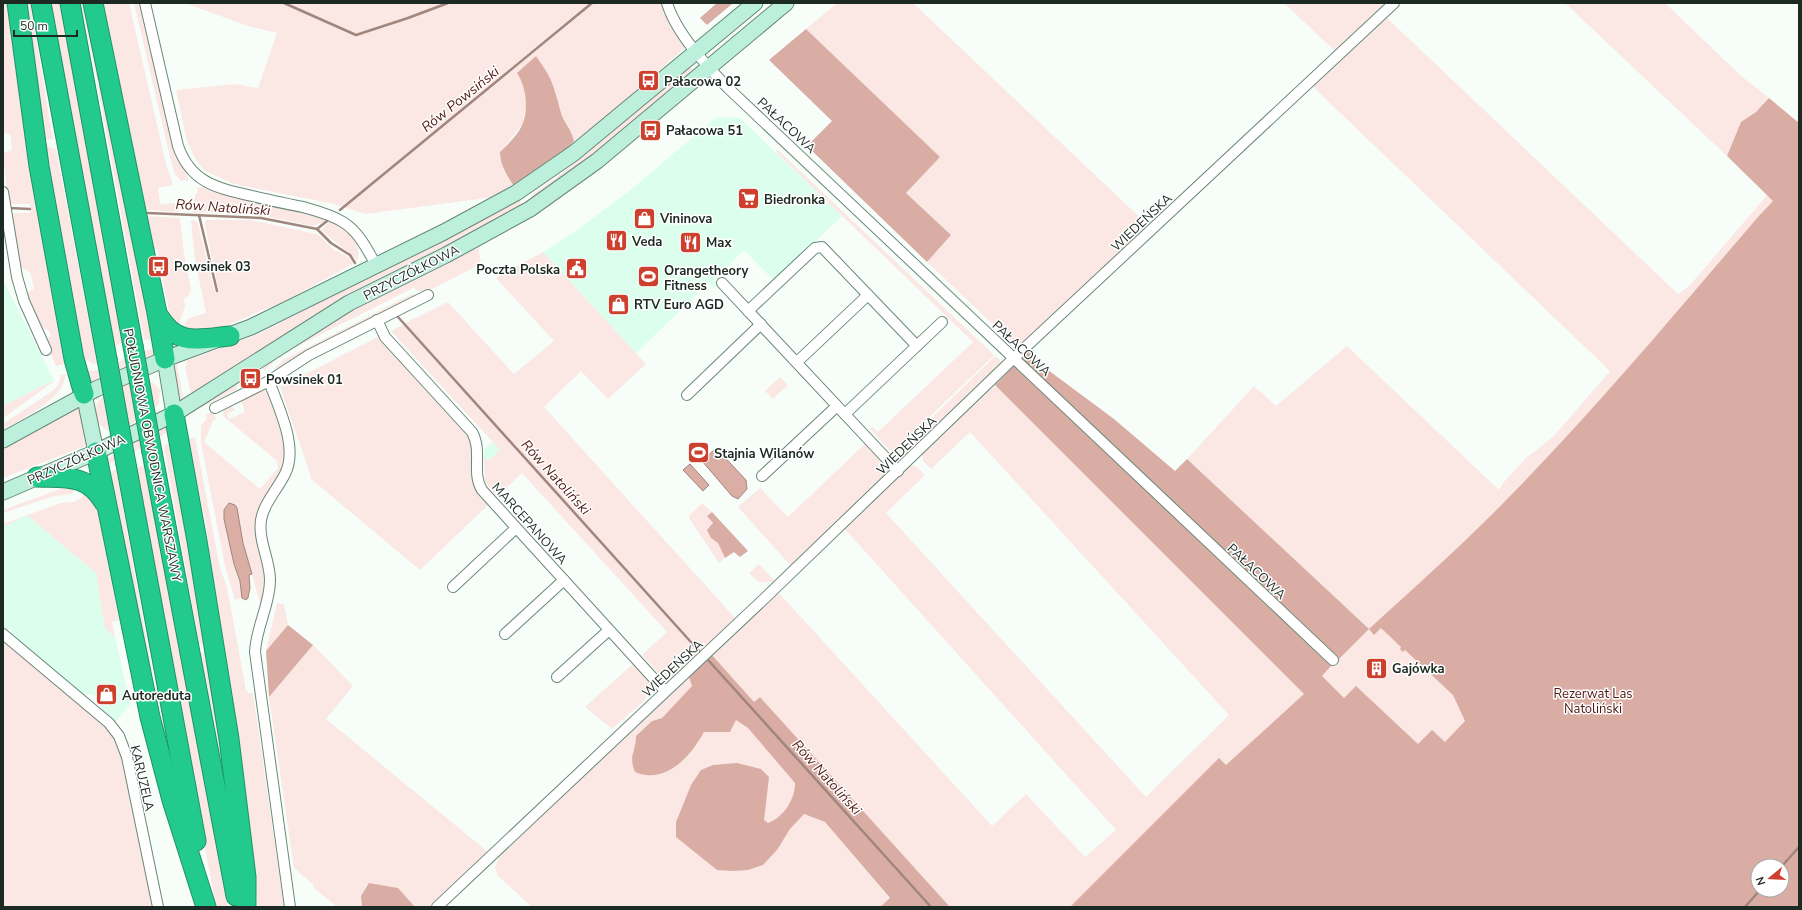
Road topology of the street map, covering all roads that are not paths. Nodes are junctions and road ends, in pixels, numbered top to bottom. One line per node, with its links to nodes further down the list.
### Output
1 (17, 3): 31 (highway)
2 (41, 3): 54 (highway, POŁUDNIOWA OBWODNICA WARSZAWY, bridge)
3 (70, 3): 55 (highway, POŁUDNIOWA OBWODNICA WARSZAWY, bridge)
4 (93, 3): 20 (highway)
5 (145, 3): 15 (street)
6 (667, 3): 10 (street, PAŁACOWA)
7 (755, 3): 10 (main road, PRZYCZÓŁKOWA)
8 (786, 3): 11 (main road, PRZYCZÓŁKOWA)
9 (1394, 3): 27 (street, WIEDEŃSKA)
10 (696, 52): 11 (street, PAŁACOWA); 12 (main road, PRZYCZÓŁKOWA)
11 (709, 67): 14 (main road, PRZYCZÓŁKOWA); 27 (street, PAŁACOWA)
12 (535, 182): 14 (main road); 15 (main road, PRZYCZÓŁKOWA)
13 (4, 197): 26 (street)
14 (530, 209): 35 (main road, PRZYCZÓŁKOWA)
15 (376, 265): 24 (main road, PRZYCZÓŁKOWA)
16 (722, 283): 19 (street)
17 (868, 294): 19 (street); 25 (street); 29 (street)
18 (428, 295): 21 (street)
19 (748, 311): 23 (street)
20 (157, 313): 24 (highway); 28 (highway)
21 (377, 320): 30 (street); 44 (street, MARCEPANOWA)
22 (942, 322): 25 (street)
23 (761, 324): 29 (street); 32 (street)
24 (230, 336): 28 (main road, PRZYCZÓŁKOWA)
25 (917, 346): 36 (street)
26 (46, 350)
27 (1014, 358): 39 (street, WIEDEŃSKA); 50 (street, PAŁACOWA)
28 (165, 359): 31 (main road, PRZYCZÓŁKOWA); 35 (main road)
29 (797, 362): 33 (street)
30 (269, 380): 34 (street); 57 (street)
31 (84, 394): 37 (main road, PRZYCZÓŁKOWA); 38 (main road)
32 (687, 395)
33 (837, 406): 36 (street); 40 (street)
34 (215, 408)
35 (174, 414): 38 (main road, PRZYCZÓŁKOWA); 56 (highway)
36 (845, 414): 39 (street)
37 (3, 440)
38 (96, 452): 41 (main road, PRZYCZÓŁKOWA); 43 (highway)
39 (898, 471): 52 (street, WIEDEŃSKA)
40 (762, 476)
41 (37, 477): 42 (main road, PRZYCZÓŁKOWA); 43 (highway)
42 (3, 492)
43 (105, 504): 54 (highway)
44 (516, 528): 45 (street, MARCEPANOWA); 46 (street)
45 (564, 580): 47 (street, MARCEPANOWA); 49 (street)
46 (453, 587)
47 (609, 630): 51 (street); 52 (street, MARCEPANOWA)
48 (3, 634): 53 (street, KARUZELA)
49 (505, 634)
50 (1333, 660)
51 (557, 677)
52 (666, 691): 58 (street, WIEDEŃSKA)
53 (158, 907)
54 (207, 907)
55 (238, 907)
56 (246, 907)
57 (290, 907)
58 (437, 907)

